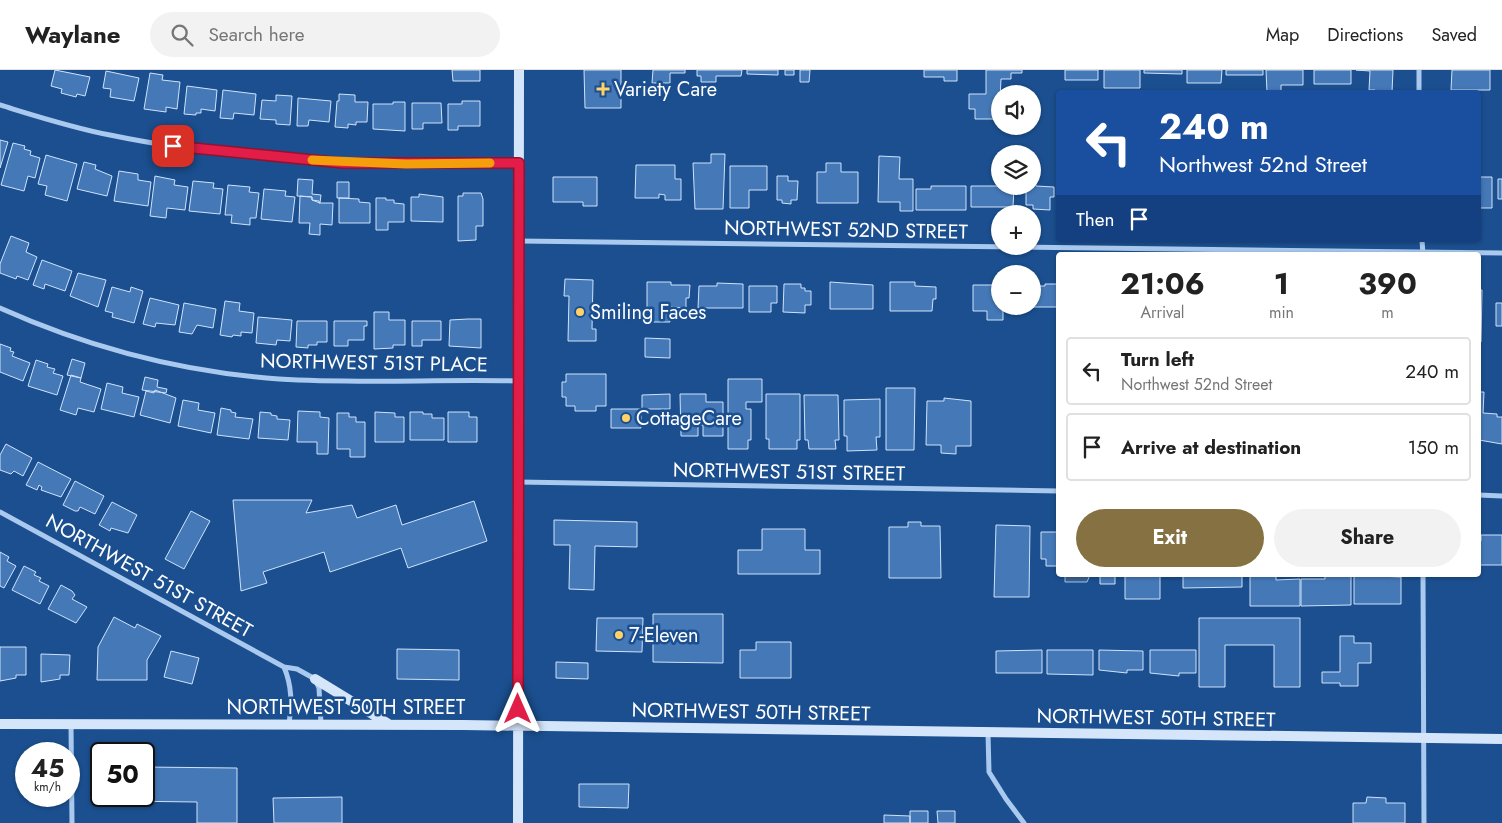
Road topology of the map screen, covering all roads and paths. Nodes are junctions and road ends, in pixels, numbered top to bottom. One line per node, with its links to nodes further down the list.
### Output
1 (518, 70): 5 (main road)
2 (1419, 70): 3 (street)
3 (1419, 90)
4 (0, 105): 5 (street)
5 (519, 163): 6 (main road)
6 (519, 241): 7 (street, NORTHWEST 52ND STREET); 11 (main road)
7 (1284, 252)
8 (1481, 253): 9 (street, NORTHWEST 52ND STREET)
9 (1502, 253)
10 (0, 308): 11 (street, NORTHWEST 51ST PLACE)
11 (518, 381): 12 (main road)
12 (518, 482): 13 (street, NORTHWEST 51ST STREET); 25 (main road)
13 (1056, 491)
14 (1481, 495): 15 (street)
15 (1502, 496)
16 (0, 512): 18 (street, NORTHWEST 51ST STREET)
17 (1423, 577): 27 (street)
18 (284, 667): 19 (street, NORTHWEST 51ST STREET); 22 (street)
19 (315, 679): 23 (street); 24 (main road)
20 (0, 724): 21 (main road, NORTHWEST 50TH STREET)
21 (71, 724): 22 (main road, NORTHWEST 50TH STREET); 29 (street)
22 (289, 724): 23 (main road, NORTHWEST 50TH STREET)
23 (321, 724): 24 (main road, NORTHWEST 50TH STREET)
24 (388, 724): 25 (main road, NORTHWEST 50TH STREET)
25 (518, 726): 26 (main road, NORTHWEST 50TH STREET); 30 (main road)
26 (988, 733): 27 (main road, NORTHWEST 50TH STREET); 31 (street)
27 (1424, 738): 28 (main road, NORTHWEST 50TH STREET); 32 (street)
28 (1502, 739)
29 (72, 823)
30 (518, 823)
31 (1024, 823)
32 (1424, 823)

